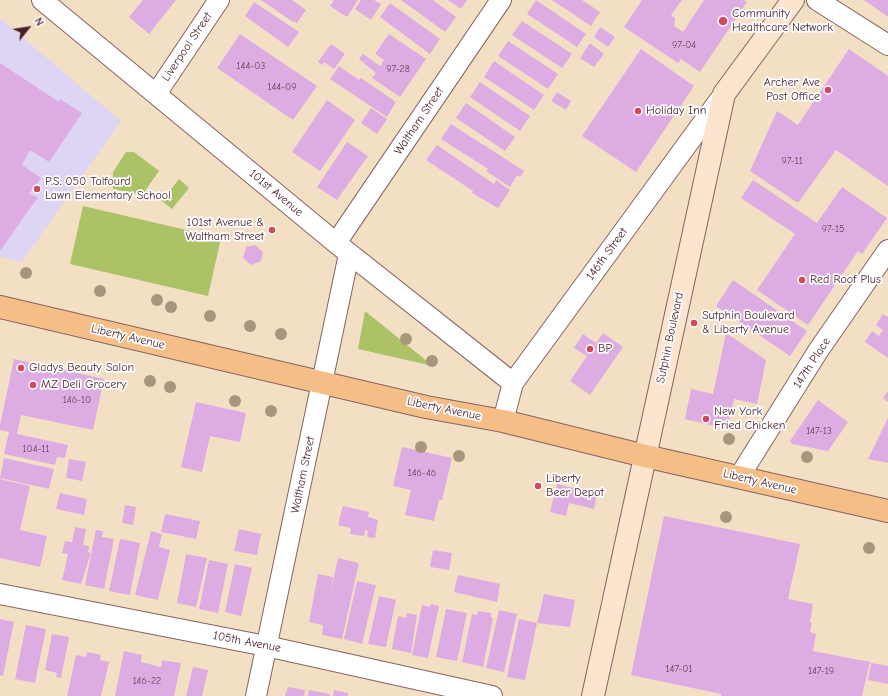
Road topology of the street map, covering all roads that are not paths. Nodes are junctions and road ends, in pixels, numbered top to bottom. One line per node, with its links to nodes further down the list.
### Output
1 (42, 0): 7 (street, 101st Avenue)
2 (219, 0): 7 (street, Liverpool Street)
3 (501, 0): 9 (street, Waltham Street)
4 (793, 0): 8 (main road, Sutphin Boulevard)
5 (817, 0): 6 (street)
6 (888, 46)
7 (156, 94): 9 (street, 101st Avenue)
8 (724, 94): 13 (street, 146th Street); 15 (main road, Sutphin Boulevard)
9 (343, 248): 12 (street, Waltham Street); 13 (street, 101st Avenue)
10 (888, 250): 16 (street, 147th Place)
11 (0, 307): 12 (main road, Liberty Avenue)
12 (322, 382): 14 (main road, Liberty Avenue); 19 (street, Waltham Street)
13 (512, 383): 14 (street, 146th Street)
14 (503, 421): 15 (main road, Liberty Avenue)
15 (645, 456): 16 (main road, Liberty Avenue); 22 (main road, Sutphin Boulevard)
16 (739, 477): 17 (main road, Liberty Avenue)
17 (888, 511)
18 (0, 594): 19 (street, 105th Avenue)
19 (266, 646): 20 (street, Waltham Street); 21 (street, 105th Avenue)
20 (256, 696)
21 (492, 696)
22 (593, 696)

